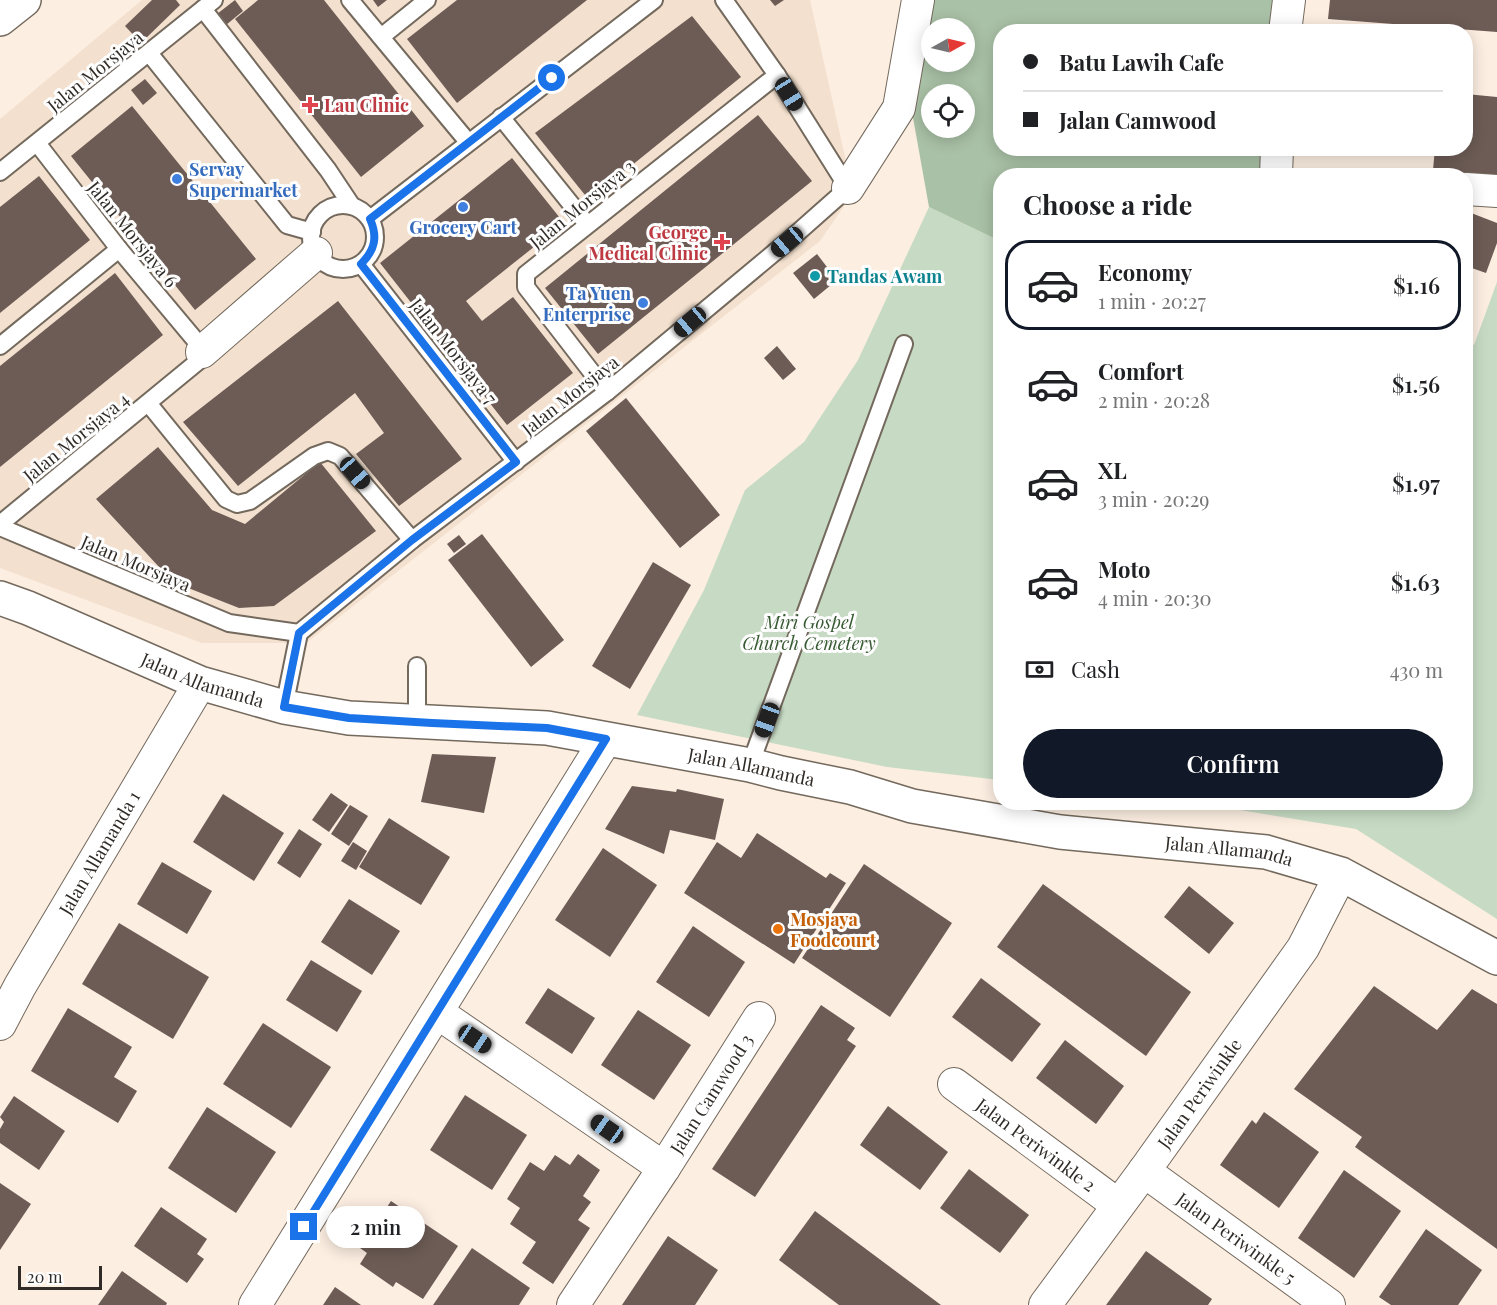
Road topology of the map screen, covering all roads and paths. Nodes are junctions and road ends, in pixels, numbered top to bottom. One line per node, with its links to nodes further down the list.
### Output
1 (24, 0): 9 (main road)
2 (350, 0): 11 (lane)
3 (427, 0): 11 (lane)
4 (654, 0): 14 (lane)
5 (724, 0): 13 (lane)
6 (918, 0): 18 (street)
7 (1289, 0): 10 (street)
8 (208, 4): 12 (lane, Jalan Morsjaya); 21 (lane)
9 (0, 19)
10 (1286, 24)
11 (381, 37): 15 (lane)
12 (149, 53): 16 (lane, Jalan Morsjaya); 24 (lane)
13 (777, 75): 18 (lane); 23 (lane, Jalan Morsjaya 3)
14 (501, 117): 15 (lane); 23 (lane)
15 (468, 142): 22 (lane)
16 (37, 143): 17 (lane, Jalan Morsjaya); 25 (lane, Jalan Morsjaya 6)
17 (0, 172)
18 (848, 188): 30 (lane, Jalan Morsjaya)
19 (1473, 189): 20 (street)
20 (1497, 191)
21 (352, 206): 22 (lane); 24 (lane)
22 (370, 219): 26 (lane)
23 (587, 224): 30 (lane, Jalan Morsjaya 3)
24 (314, 243): 26 (lane); 29 (street)
25 (119, 249): 28 (lane); 29 (lane, Jalan Morsjaya 6)
26 (361, 264): 32 (lane, Jalan Morsjaya 7)
27 (904, 344): 42 (lane)
28 (0, 346)
29 (202, 349): 31 (lane, Jalan Morsjaya 4)
30 (607, 392): 32 (lane, Jalan Morsjaya)
31 (148, 403): 33 (lane, Jalan Morsjaya 4); 34 (lane, Jalan Morsjaya 4)
32 (516, 462): 34 (lane, Jalan Morsjaya)
33 (0, 525): 36 (lane, Jalan Morsjaya)
34 (412, 540): 36 (lane, Jalan Morsjaya)
35 (0, 598): 38 (main road, Jalan Allamanda)
36 (299, 633): 39 (lane)
37 (417, 666): 40 (lane)
38 (200, 683): 39 (main road, Jalan Allamanda); 47 (street, Jalan Allamanda 1)
39 (284, 707): 40 (main road, Jalan Allamanda)
40 (417, 722): 41 (main road, Jalan Allamanda)
41 (606, 739): 42 (main road, Jalan Allamanda); 45 (street)
42 (750, 765): 43 (main road, Jalan Allamanda)
43 (1341, 874): 44 (main road, Jalan Allamanda); 50 (street, Jalan Periwinkle)
44 (1497, 958)
45 (438, 1013): 49 (street, Jalan Camwood 3); 52 (street)
46 (759, 1018): 49 (street, Jalan Camwood 3)
47 (0, 1024)
48 (954, 1084): 51 (street, Jalan Periwinkle 2)
49 (664, 1168): 53 (street, Jalan Camwood 3)
50 (1144, 1171): 51 (street, Jalan Periwinkle); 55 (street, Jalan Periwinkle 5)
51 (1118, 1205): 54 (street, Jalan Periwinkle)
52 (255, 1305)
53 (573, 1305)
54 (1045, 1305)
55 (1329, 1305)

